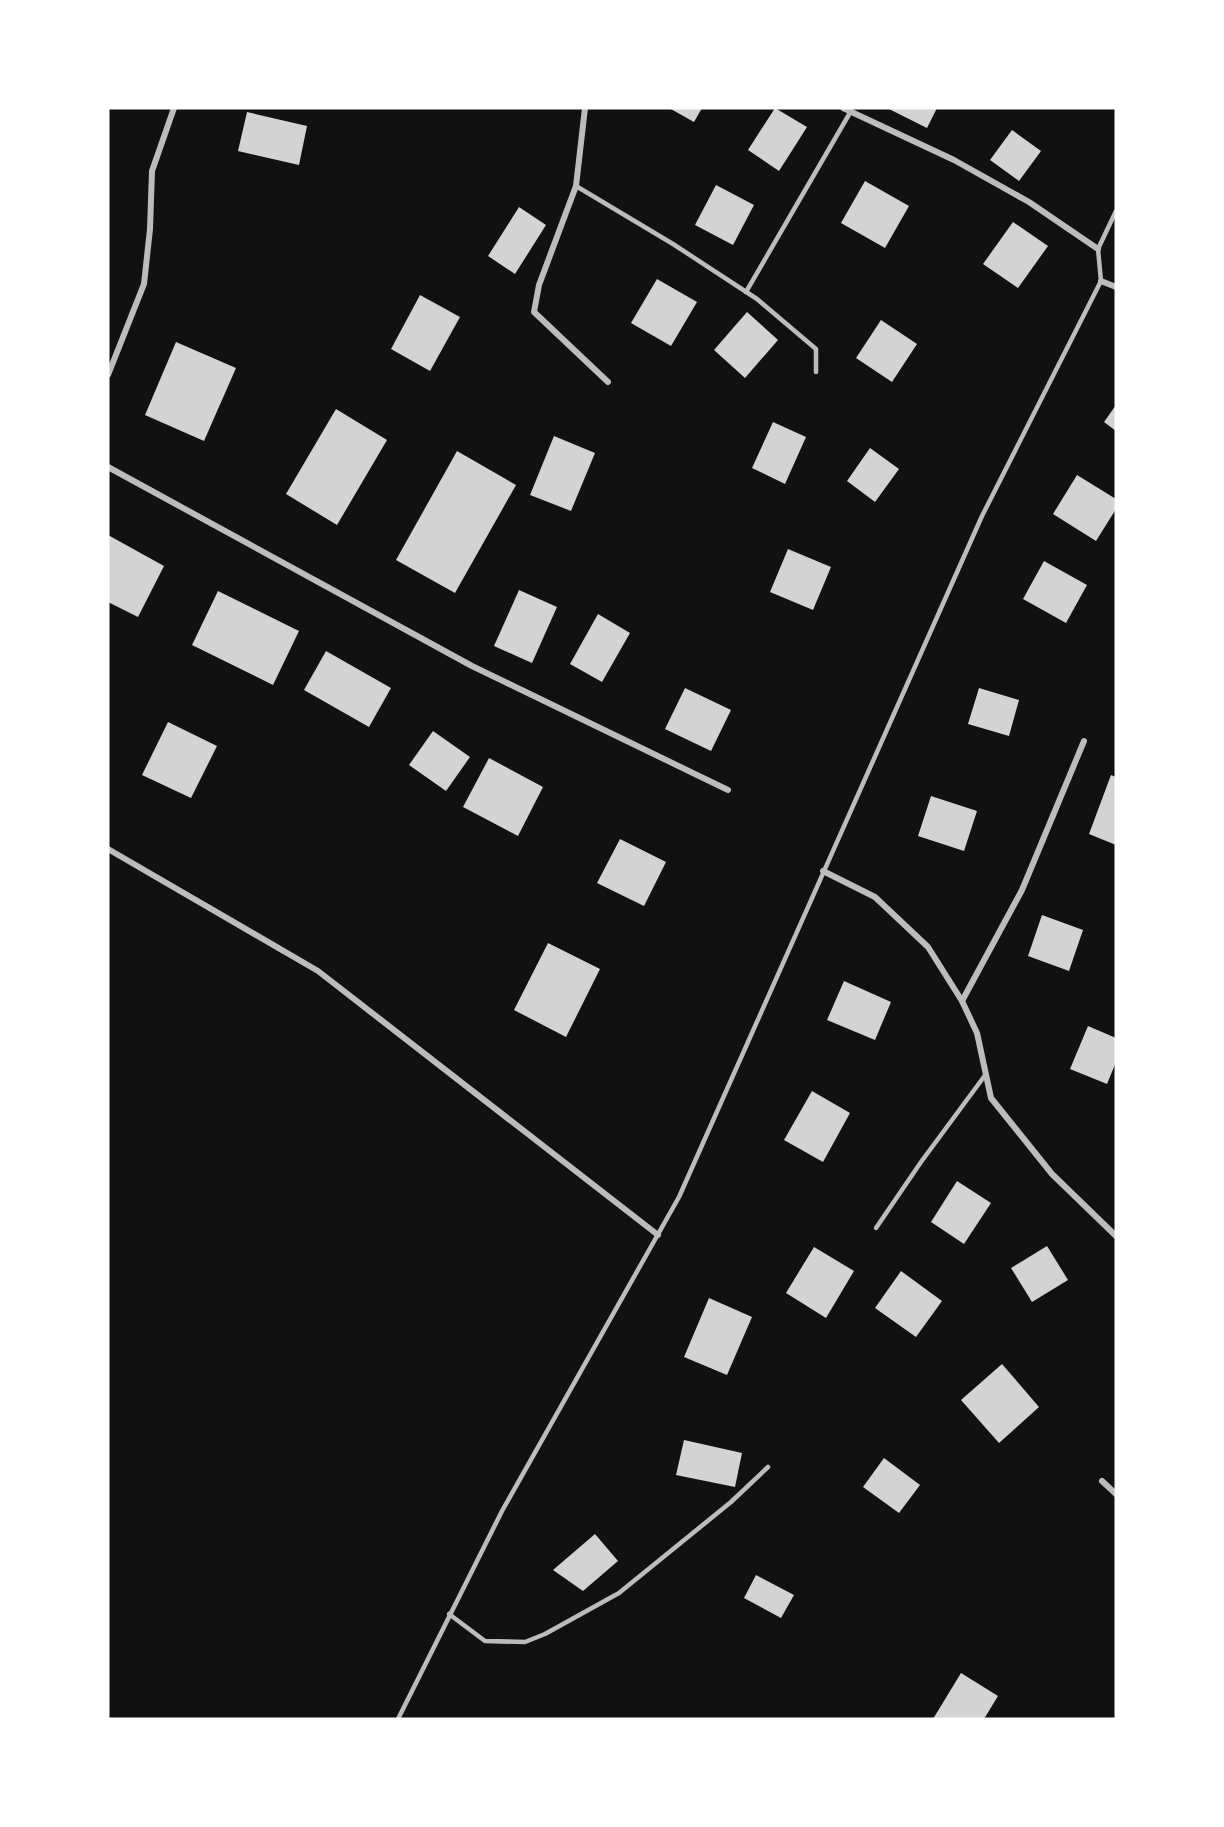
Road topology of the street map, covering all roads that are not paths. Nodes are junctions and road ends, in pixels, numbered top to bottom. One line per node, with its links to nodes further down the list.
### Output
1 (174, 108): 12 (street)
2 (585, 108): 5 (street)
3 (843, 108): 4 (street)
4 (851, 111): 7 (street); 10 (lane)
5 (576, 186): 10 (lane); 13 (street)
6 (1116, 211): 7 (lane)
7 (1098, 249): 8 (lane)
8 (1101, 281): 9 (street); 18 (lane)
9 (1116, 287)
10 (746, 292): 11 (lane)
11 (816, 372)
12 (108, 375)
13 (608, 382)
14 (108, 467): 16 (street)
15 (1084, 741): 19 (street)
16 (728, 790)
17 (108, 849): 22 (street)
18 (823, 871): 19 (street); 22 (lane)
19 (962, 1001): 20 (street)
20 (986, 1074): 21 (lane); 23 (street)
21 (876, 1228)
22 (658, 1235): 27 (lane)
23 (1116, 1236)
24 (768, 1467): 27 (lane)
25 (1101, 1481): 26 (street)
26 (1116, 1494)
27 (449, 1614): 28 (lane)
28 (398, 1719)

